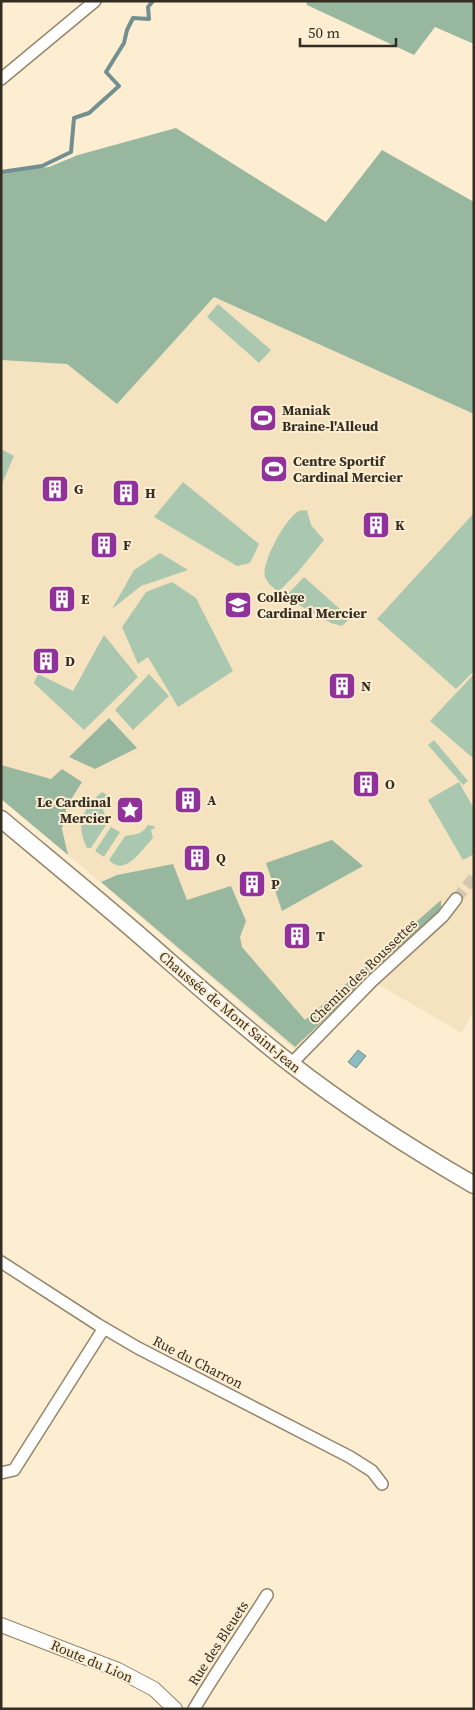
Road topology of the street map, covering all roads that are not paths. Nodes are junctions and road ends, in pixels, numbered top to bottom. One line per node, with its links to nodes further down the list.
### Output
1 (95, 1): 2 (street)
2 (1, 79)
3 (1, 820): 5 (main road, Chaussée de Mont Saint-Jean)
4 (456, 899): 5 (street, Chemin des Roussettes)
5 (291, 1064): 6 (main road, Chaussée de Mont Saint-Jean)
6 (474, 1185)
7 (1, 1262): 8 (street, Rue du Charron)
8 (104, 1328): 9 (street); 10 (street, Rue du Charron)
9 (1, 1473)
10 (382, 1484)
11 (267, 1595): 14 (street, Rue des Bleuets)
12 (1, 1625): 13 (street, Route du Lion)
13 (175, 1709)
14 (194, 1709)

